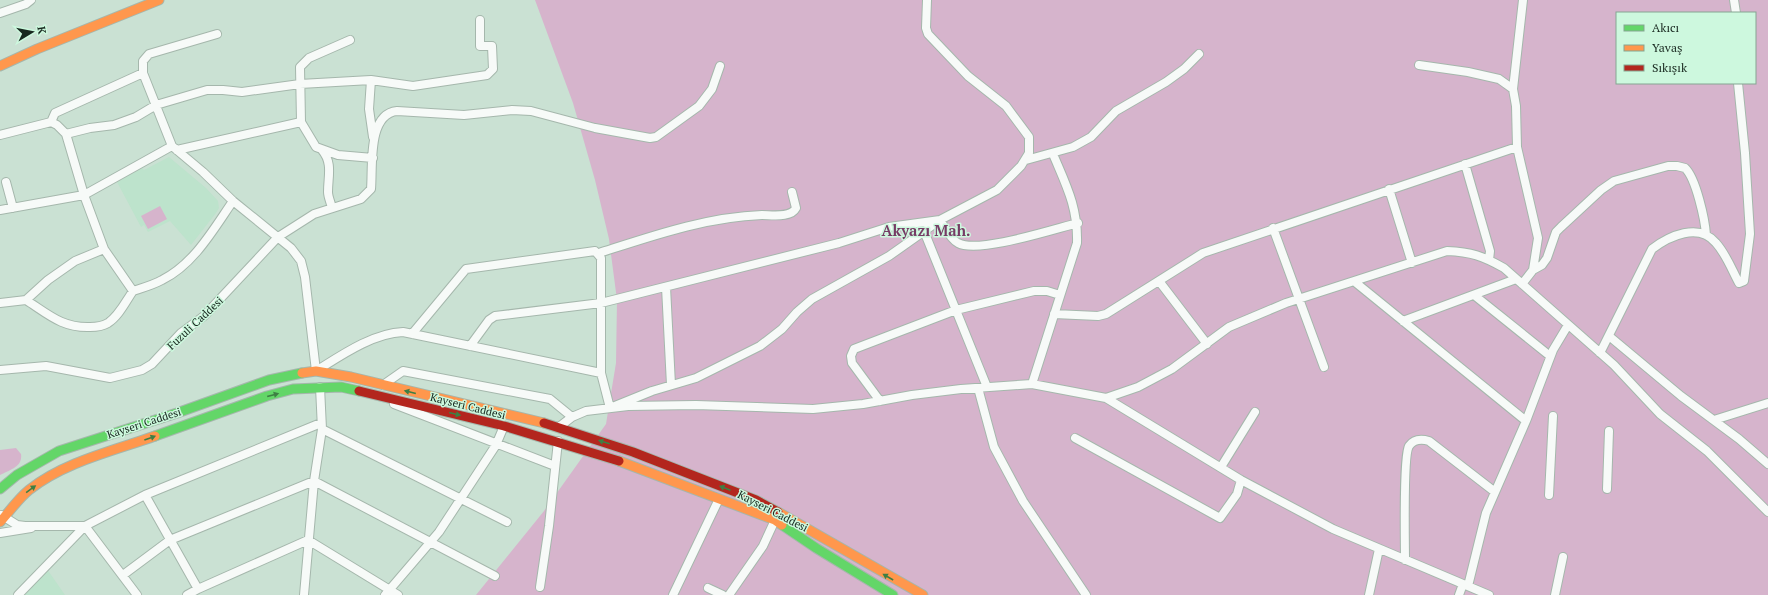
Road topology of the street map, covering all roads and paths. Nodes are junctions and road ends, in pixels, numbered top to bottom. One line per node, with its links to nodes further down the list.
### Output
1 (31, 0): 7 (street)
2 (160, 0): 13 (main road)
3 (927, 0): 31 (street)
4 (1523, 0): 19 (street)
5 (1734, 0): 6 (street)
6 (1736, 12)
7 (0, 13)
8 (480, 20): 16 (street)
9 (217, 34): 15 (street)
10 (350, 40): 17 (street)
11 (1199, 54): 29 (street)
12 (1419, 65): 19 (street)
13 (0, 66)
14 (720, 66): 25 (street)
15 (143, 73): 20 (street); 21 (street)
16 (371, 80): 17 (street); 25 (street)
17 (300, 84): 20 (street); 22 (street)
18 (1738, 84): 45 (street)
19 (1513, 89): 26 (street)
20 (156, 105): 23 (street); 27 (street)
21 (51, 122): 23 (street); 24 (street)
22 (301, 122): 27 (street); 28 (street)
23 (66, 134): 36 (street)
24 (0, 135)
25 (374, 138): 30 (street)
26 (1517, 147): 32 (street); 51 (street)
27 (174, 148): 36 (street); 37 (street)
28 (321, 149): 30 (street); 39 (street)
29 (1053, 154): 31 (street); 42 (street)
30 (373, 158): 39 (street, Fuzuli Caddesi)
31 (1026, 160): 41 (street)
32 (1465, 164): 34 (street); 49 (street)
33 (6, 182): 38 (street)
34 (1389, 189): 43 (street); 50 (street)
35 (792, 192): 48 (street)
36 (84, 195): 38 (street); 47 (street)
37 (233, 201): 46 (street); 56 (street)
38 (12, 208): 40 (street)
39 (332, 208): 46 (street, Fuzuli Caddesi)
40 (0, 210)
41 (940, 220): 42 (street); 44 (street); 55 (street)
42 (1078, 223): 57 (street)
43 (1273, 228): 52 (street); 59 (street)
44 (924, 231): 63 (street); 79 (street)
45 (1706, 235): 51 (street); 68 (street)
46 (278, 237): 74 (street, Fuzuli Caddesi); 75 (street)
47 (104, 249): 56 (street); 60 (street)
48 (599, 253): 62 (street); 67 (street)
49 (1489, 260): 50 (street); 54 (street)
50 (1412, 263): 53 (street)
51 (1533, 270): 54 (street)
52 (1159, 281): 64 (street); 69 (street)
53 (1355, 282): 59 (street); 65 (street)
54 (1519, 282): 58 (street); 66 (street)
55 (666, 287): 62 (street); 79 (street)
56 (133, 291): 60 (street)
57 (1060, 295): 63 (street); 64 (street)
58 (1474, 295): 65 (street); 72 (street)
59 (1300, 299): 69 (street); 73 (street)
60 (26, 300): 61 (street)
61 (0, 303)
62 (601, 303): 70 (street); 76 (street)
63 (956, 310): 81 (street); 85 (street)
64 (1054, 314): 77 (street)
65 (1403, 321): 92 (street)
66 (1568, 325): 71 (street); 72 (street)
67 (412, 334): 70 (street); 75 (street)
68 (1608, 336): 71 (street); 91 (street)
69 (1207, 344): 84 (street)
70 (470, 346): 76 (street)
71 (1600, 354): 114 (street)
72 (1550, 356): 92 (street)
73 (1324, 367)
74 (0, 370)
75 (316, 372): 78 (main road, Kayseri Caddesi); 103 (main road, Kayseri Caddesi)
76 (601, 373): 87 (street)
77 (1032, 384): 81 (street); 84 (street)
78 (384, 385): 90 (street); 95 (main road, Kayseri Caddesi, one-way to 78)
79 (671, 385): 87 (street)
80 (320, 387): 83 (main road, Kayseri Caddesi); 93 (street); 115 (main road, Kayseri Caddesi, one-way to 80)
81 (987, 387): 82 (street)
82 (978, 388): 85 (street); 144 (street)
83 (361, 392): 94 (main road, Kayseri Caddesi, one-way to 94); 99 (street)
84 (1106, 398): 102 (street)
85 (880, 401): 87 (street)
86 (1768, 403): 91 (street)
87 (610, 408): 90 (street)
88 (1255, 412): 102 (street)
89 (1553, 416): 111 (street)
90 (572, 417): 95 (street)
91 (1714, 420): 100 (street)
92 (1526, 421): 109 (street)
93 (322, 426): 106 (street); 110 (street); 113 (street)
94 (504, 426): 98 (main road, Kayseri Caddesi); 99 (street)
95 (559, 427): 143 (main road, Kayseri Caddesi, one-way to 95)
96 (1609, 431): 108 (street)
97 (1075, 438): 105 (street)
98 (558, 441): 101 (street); 112 (main road, Kayseri Caddesi)
99 (496, 445): 101 (street); 113 (street)
100 (1768, 464)
101 (555, 466): 130 (street)
102 (1222, 467): 105 (street)
103 (17, 475): 104 (main road); 107 (main road, Kayseri Caddesi)
104 (0, 480)
105 (1241, 480): 124 (street)
106 (314, 481): 121 (street); 122 (street); 123 (street)
107 (0, 489)
108 (1607, 489)
109 (1495, 492): 126 (street); 129 (street)
110 (145, 495): 118 (street); 121 (street)
111 (1548, 495)
112 (719, 498): 116 (main road, Kayseri Caddesi); 139 (street)
113 (462, 499): 117 (street); 123 (street)
114 (1768, 512)
115 (1, 519): 119 (street)
116 (775, 520): 141 (street); 142 (main road, Kayseri Caddesi)
117 (507, 522)
118 (85, 526): 119 (street); 127 (street); 134 (street)
119 (34, 527): 120 (street)
120 (0, 533)
121 (170, 540): 127 (street); 132 (street)
122 (308, 540): 132 (street); 133 (street); 137 (street)
123 (430, 543): 128 (street); 133 (street)
124 (1379, 549): 126 (street); 145 (street)
125 (1564, 557): 148 (street)
126 (1404, 560): 129 (street)
127 (123, 575): 135 (street)
128 (496, 576)
129 (1466, 585): 146 (street); 147 (street)
130 (540, 587)
131 (708, 588): 140 (street)
132 (198, 589): 136 (street)
133 (387, 592): 138 (street)
134 (18, 595)
135 (137, 595)
136 (187, 595)
137 (304, 595)
138 (398, 595)
139 (673, 595)
140 (723, 595)
141 (730, 595)
142 (893, 595)
143 (923, 595)
144 (1086, 595)
145 (1369, 595)
146 (1459, 595)
147 (1489, 595)
148 (1555, 595)

